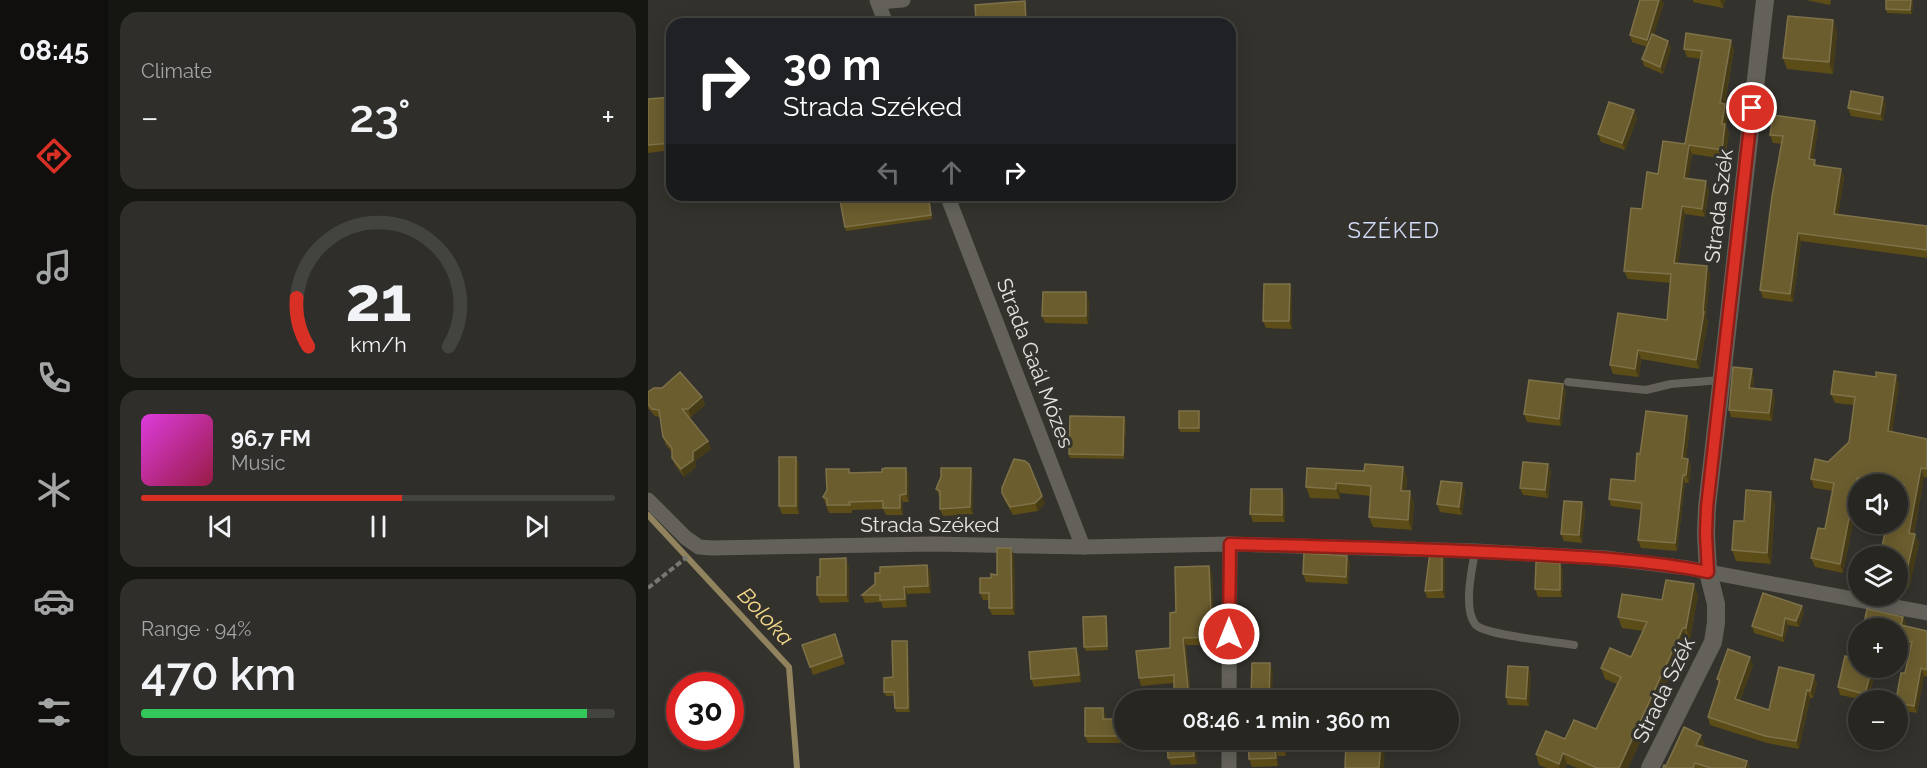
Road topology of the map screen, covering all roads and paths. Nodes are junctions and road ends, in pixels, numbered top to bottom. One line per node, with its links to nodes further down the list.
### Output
1 (903, 0): 3 (street)
2 (1765, 0): 6 (street, Strada Szék)
3 (878, 1): 4 (street)
4 (884, 18)
5 (949, 201): 10 (street, Strada Gaál Mózes)
6 (1721, 380): 7 (lane); 13 (street, Strada Szék)
7 (1568, 382)
8 (648, 500): 10 (street, Strada Széked)
9 (1230, 544): 10 (street, Strada Széked); 11 (street, Strada Széked); 17 (street)
10 (1083, 547)
11 (1475, 551): 13 (street, Strada Széked); 16 (lane)
12 (677, 566): 14 (path)
13 (1708, 572): 15 (street, Strada Széked); 20 (street, Strada Szék)
14 (648, 588)
15 (1927, 613)
16 (1574, 645)
17 (1229, 690)
18 (1229, 750): 19 (street)
19 (1229, 768)
20 (1650, 768)

